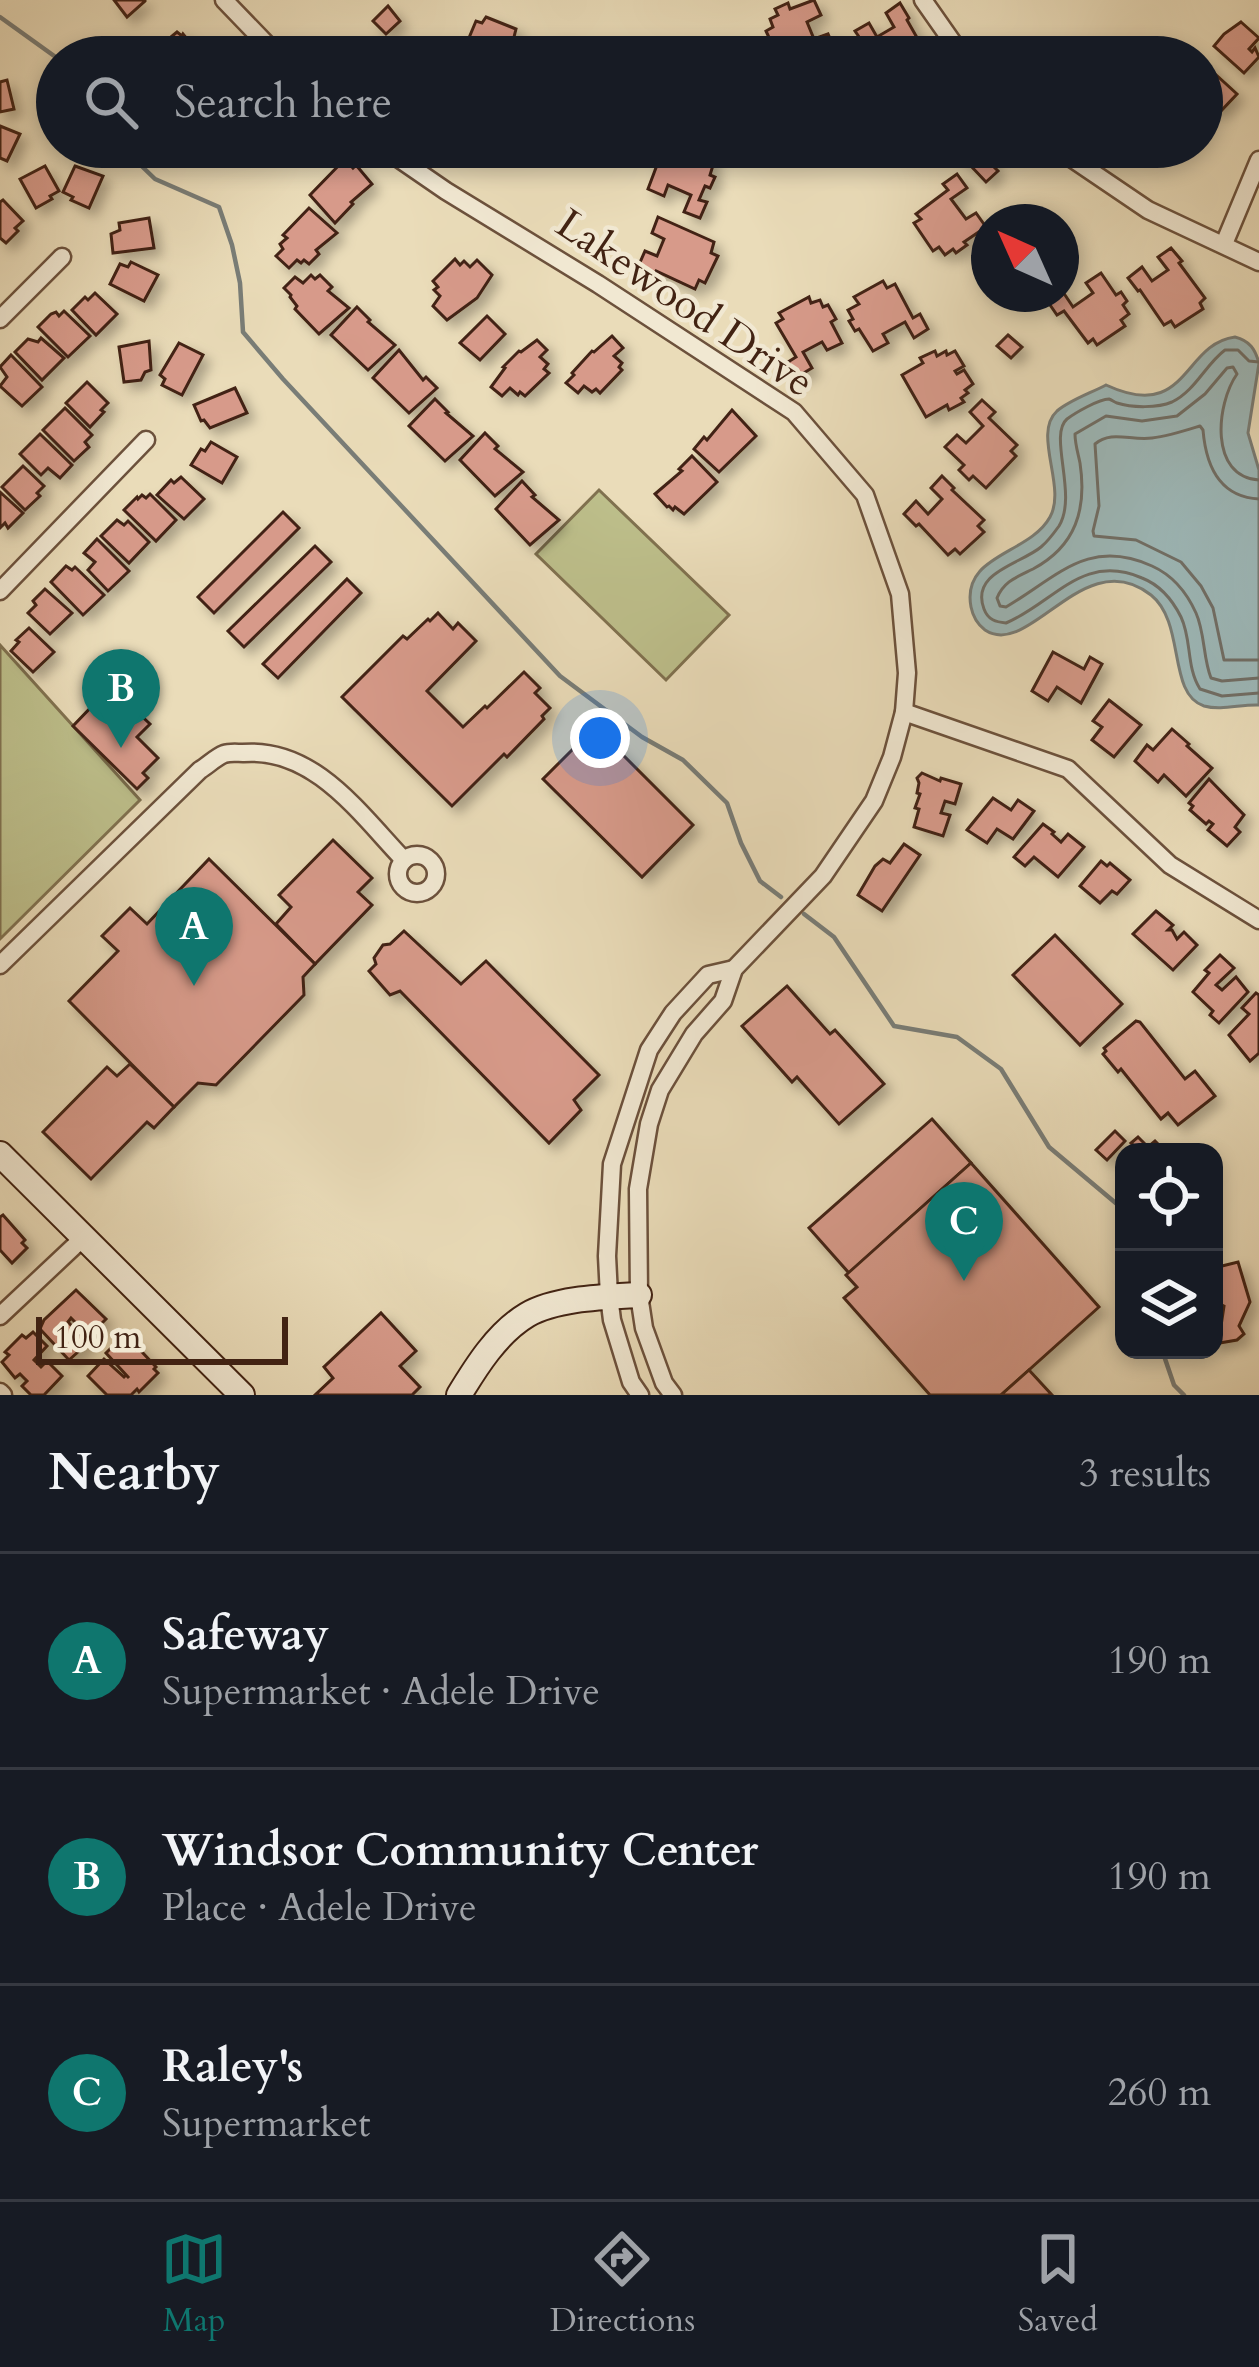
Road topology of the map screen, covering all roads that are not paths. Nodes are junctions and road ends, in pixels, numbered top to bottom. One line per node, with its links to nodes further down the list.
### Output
1 (224, 0): 3 (street)
2 (922, 0): 4 (street)
3 (259, 36)
4 (948, 36)
5 (1259, 160): 8 (street)
6 (413, 168): 14 (street, Lakewood Drive)
7 (1085, 168): 8 (street)
8 (1224, 244): 10 (street)
9 (62, 257): 11 (street)
10 (1259, 262)
11 (0, 319)
12 (146, 440): 13 (street)
13 (0, 591)
14 (904, 712): 16 (street); 18 (street, Lakewood Drive)
15 (404, 860): 17 (street)
16 (1259, 920)
17 (0, 965)
18 (734, 968): 21 (street, Lakewood Drive); 22 (street, Lakewood Drive)
19 (0, 1154): 20 (street)
20 (84, 1237): 23 (street); 24 (street)
21 (639, 1295): 22 (street); 27 (street, Lakewood Drive)
22 (609, 1296): 25 (street); 26 (street, Lakewood Drive)
23 (0, 1316)
24 (242, 1395)
25 (459, 1395)
26 (640, 1395)
27 (674, 1395)

